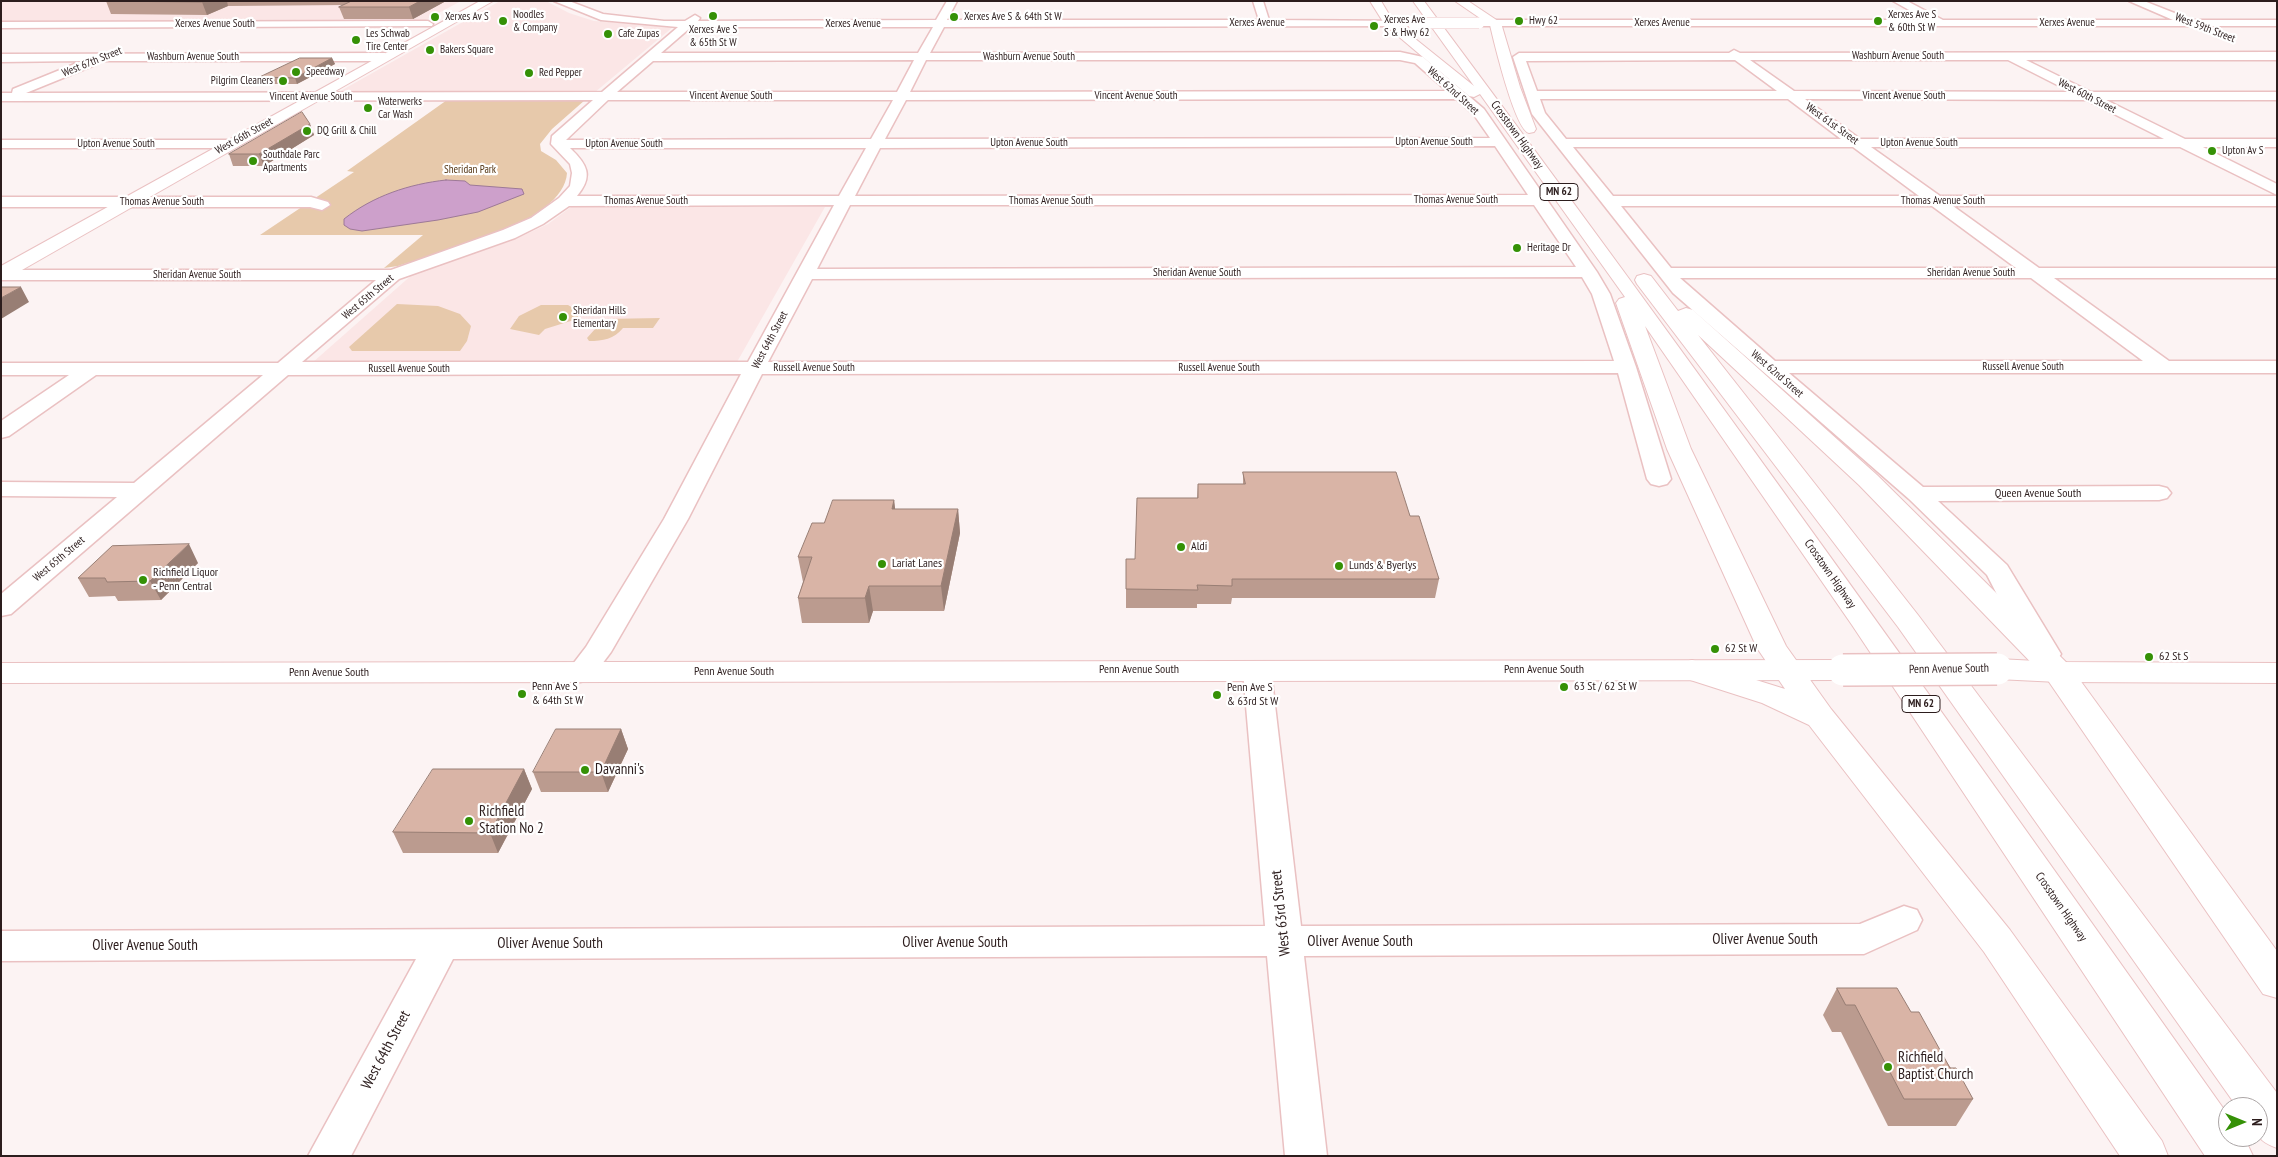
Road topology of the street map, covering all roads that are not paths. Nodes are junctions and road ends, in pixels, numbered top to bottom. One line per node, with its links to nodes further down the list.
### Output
1 (559, 1): 12 (street, Xerxes Avenue)
2 (583, 1): 12 (street)
3 (952, 1): 13 (street, West 64th Street)
4 (1258, 1): 15 (street)
5 (1375, 1): 16 (main road)
6 (1418, 1): 57 (main road, Crosstown Highway / MN 62)
7 (1432, 1): 29 (main road)
8 (1460, 1): 19 (main road)
9 (1898, 1): 21 (street)
10 (2134, 1): 22 (street, West 59th Street)
11 (481, 3): 26 (main road, West 66th Street); 31 (main road, West 66th Street)
12 (692, 21): 13 (street, Xerxes Avenue); 40 (street)
13 (941, 21): 14 (street, Xerxes Avenue); 41 (street, West 64th Street)
14 (1048, 22): 15 (street, Xerxes Avenue)
15 (1266, 23): 16 (street, Xerxes Avenue)
16 (1389, 23): 17 (street, Xerxes Avenue); 57 (main road)
17 (1413, 23): 18 (street, Xerxes Avenue, bridge)
18 (1479, 23): 19 (street, Xerxes Avenue)
19 (1495, 23): 20 (street, Xerxes Avenue); 58 (main road)
20 (1692, 23): 21 (street, Xerxes Avenue); 35 (street, West 61st Street)
21 (1942, 23): 22 (street, Xerxes Avenue); 27 (street)
22 (2193, 23): 23 (street, Xerxes Avenue); 30 (street, West 59th Street)
23 (2277, 23)
24 (1, 24): 25 (street, Xerxes Avenue South)
25 (183, 24): 26 (street, Xerxes Avenue South); 28 (street)
26 (428, 24): 31 (main road); 38 (main road, West 66th Street)
27 (1965, 34)
28 (154, 36)
29 (1461, 36)
30 (2225, 36)
31 (413, 43): 39 (main road, West 66th Street)
32 (1981, 43): 36 (street, West 60th Street)
33 (137, 44): 45 (street, West 67th Street)
34 (2249, 44): 37 (street, West 59th Street)
35 (1737, 56): 36 (street, Washburn Avenue South); 43 (street, Washburn Avenue South); 53 (street, West 61st Street)
36 (2009, 56): 37 (street, Washburn Avenue South); 54 (street, West 60th Street)
37 (2277, 56)
38 (372, 57): 39 (street, Washburn Avenue South); 45 (street, Washburn Avenue South); 49 (main road, West 66th Street)
39 (385, 57): 50 (main road, West 66th Street)
40 (649, 57): 41 (street, Washburn Avenue South); 51 (street)
41 (922, 57): 42 (street, Washburn Avenue South); 52 (street, West 64th Street)
42 (1410, 57): 47 (street, West 62nd Street)
43 (1520, 57): 48 (street, West 62nd Street)
44 (1, 58): 45 (street, Washburn Avenue South)
45 (102, 58): 56 (street, West 67th Street)
46 (1497, 85): 58 (main road, Crosstown Highway / MN 62)
47 (1461, 95): 52 (street, Vincent Avenue South); 59 (street, West 62nd Street)
48 (1532, 95): 53 (street, Vincent Avenue South); 61 (street, West 62nd Street)
49 (300, 96): 50 (street, Vincent Avenue South); 56 (street, Vincent Avenue South); 66 (main road, West 66th Street)
50 (316, 96): 51 (street, Vincent Avenue South); 66 (main road, West 66th Street)
51 (603, 96): 52 (street, Vincent Avenue South); 67 (street)
52 (901, 96): 60 (street, West 64th Street)
53 (1793, 96): 54 (street, Vincent Avenue South); 62 (street, West 61st Street)
54 (2086, 96): 55 (street, Vincent Avenue South); 63 (street, West 60th Street)
55 (2277, 96)
56 (3, 98)
57 (1512, 128): 79 (main road, Crosstown Highway / MN 62)
58 (1529, 129): 79 (main road, Crosstown Highway / MN 62)
59 (1500, 142): 60 (street, Upton Avenue South); 69 (street, West 62nd Street)
60 (875, 143): 67 (street, Upton Avenue South); 71 (street, West 64th Street)
61 (1562, 143): 62 (street, Upton Avenue South); 72 (street, West 62nd Street)
62 (1857, 143): 63 (street, Upton Avenue South); 73 (street, West 61st Street)
63 (2182, 143): 64 (street, Upton Avenue South); 68 (street, West 60th Street)
64 (2277, 143)
65 (1, 144): 66 (street, Upton Avenue South)
66 (222, 144): 76 (main road, West 66th Street); 77 (main road, West 66th Street)
67 (558, 144): 70 (street, West 65th Street)
68 (2277, 190)
69 (1538, 200): 71 (street, Thomas Avenue South); 79 (street, West 62nd Street)
70 (565, 201): 71 (street, Thomas Avenue South); 86 (street, West 65th Street)
71 (844, 201): 85 (street, West 64th Street)
72 (1609, 201): 73 (street, Thomas Avenue South); 81 (street, West 62nd Street)
73 (1936, 201): 74 (street, Thomas Avenue South); 82 (street, West 61st Street)
74 (2277, 201)
75 (1, 202): 76 (street, Thomas Avenue South)
76 (109, 202): 77 (street, Thomas Avenue South); 80 (main road, West 66th Street)
77 (126, 202): 78 (street, Thomas Avenue South); 84 (main road, West 66th Street)
78 (322, 205)
79 (1609, 257): 85 (street, Sheridan Avenue South); 87 (street, West 62nd Street); 103 (main road); 106 (main road); 115 (main road, Crosstown Highway / MN 62); 119 (main road, Crosstown Highway / MN 62)
80 (1, 260)
81 (1665, 273): 82 (street, Sheridan Avenue South); 88 (street, West 62nd Street)
82 (2035, 273): 83 (street, Sheridan Avenue South); 89 (street, West 61st Street)
83 (2277, 273)
84 (1, 274): 86 (street, Sheridan Avenue South)
85 (805, 274): 91 (street, West 64th Street)
86 (393, 275): 94 (street, West 65th Street)
87 (1626, 367): 91 (street, Russell Avenue South); 96 (street, West 62nd Street)
88 (1769, 367): 89 (street, Russell Avenue South); 100 (street, West 62nd Street)
89 (2164, 367): 90 (street, Russell Avenue South)
90 (2277, 367)
91 (755, 368): 94 (street, Russell Avenue South); 105 (street, West 64th Street)
92 (1, 369): 93 (street, Russell Avenue South)
93 (91, 369): 94 (street, Russell Avenue South); 95 (street)
94 (283, 369): 98 (street, West 65th Street)
95 (1, 431)
96 (1660, 478)
97 (1, 489): 98 (street)
98 (140, 490): 101 (street, West 65th Street)
99 (2159, 493): 100 (street, Queen Avenue South)
100 (1917, 494): 106 (street, West 62nd Street)
101 (1, 608)
102 (1692, 670): 103 (main road, Penn Avenue South); 104 (main road, Penn Avenue South); 109 (main road)
103 (1789, 670): 106 (main road, Penn Avenue South, bridge); 109 (main road)
104 (1257, 671): 105 (main road, Penn Avenue South); 111 (street, West 63rd Street)
105 (580, 672): 107 (main road, Penn Avenue South)
106 (2058, 672): 108 (main road, Penn Avenue South); 114 (main road)
107 (1, 673)
108 (2277, 673)
109 (1820, 717): 118 (main road)
110 (1904, 920): 111 (street, Oliver Avenue South)
111 (1284, 942): 112 (street, Oliver Avenue South); 117 (street, West 63rd Street)
112 (443, 944): 113 (street, Oliver Avenue South); 116 (street, West 64th Street)
113 (1, 946)
114 (2277, 982)
115 (2277, 1128)
116 (330, 1156)
117 (1306, 1156)
118 (2146, 1156)
119 (2231, 1156)

